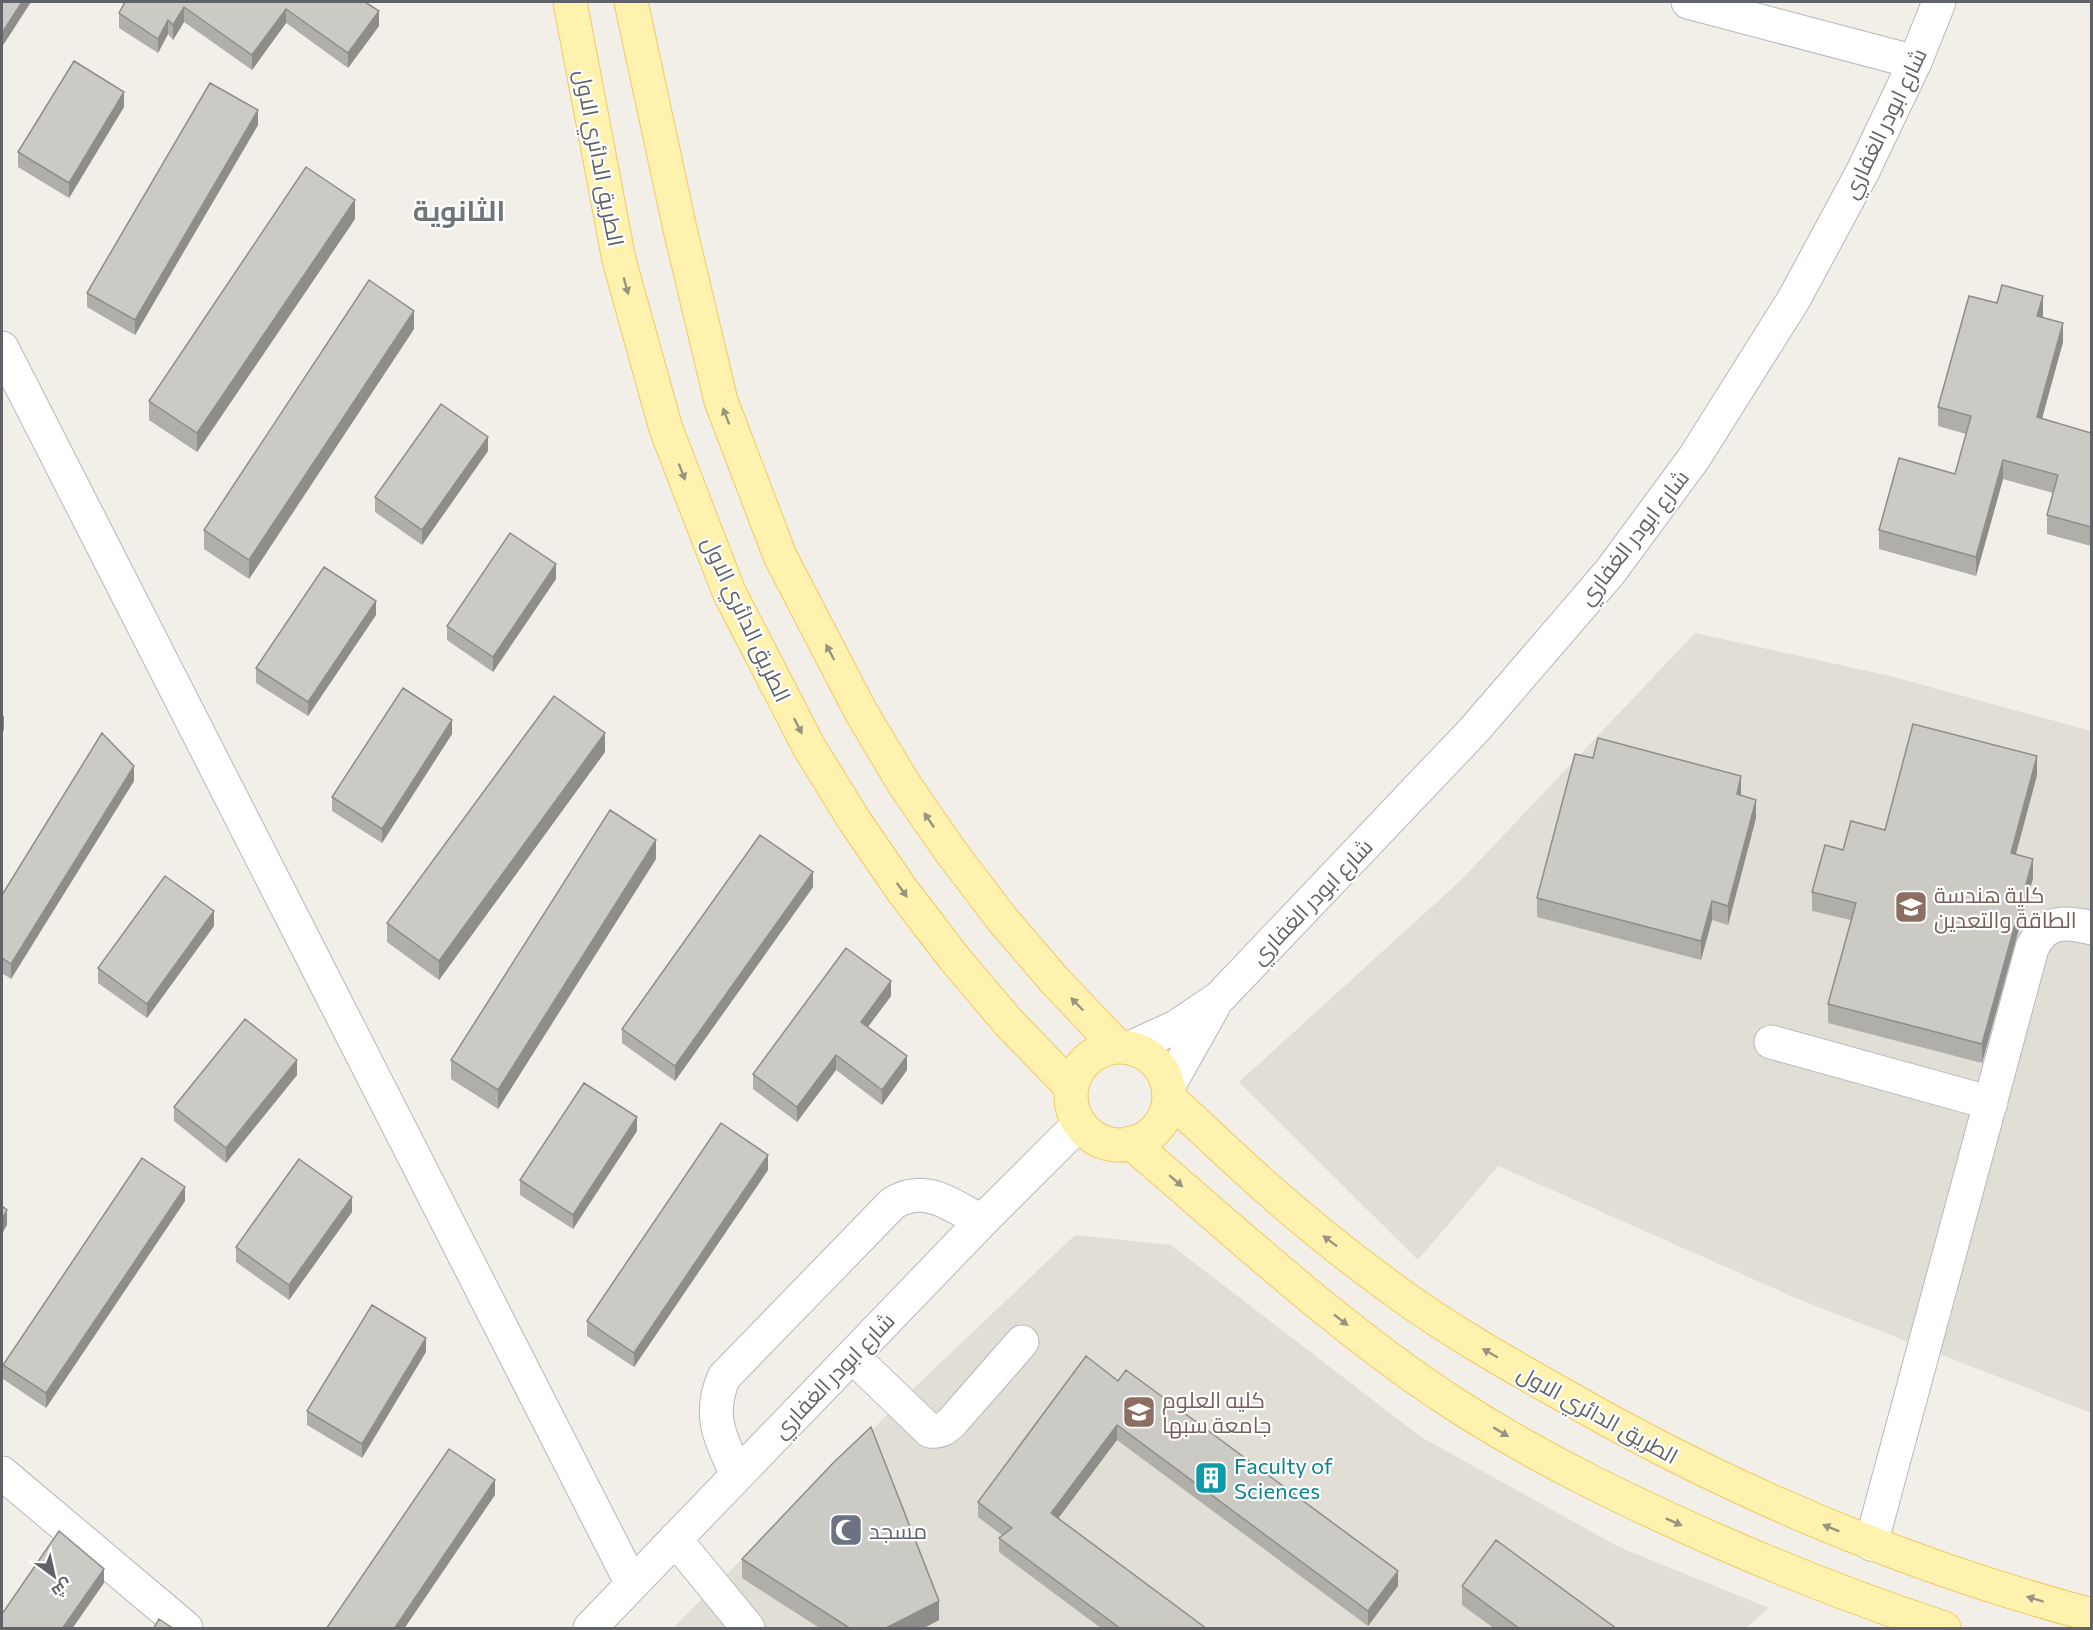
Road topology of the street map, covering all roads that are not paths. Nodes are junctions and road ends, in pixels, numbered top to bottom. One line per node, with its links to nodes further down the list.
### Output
1 (570, 2): 11 (main road, الطريق الدائري الاول, one-way to 11)
2 (631, 2): 10 (main road, one-way to 2)
3 (1688, 2): 5 (street)
4 (1940, 2): 5 (street, شارع ابودر الغفاري)
5 (1915, 62): 8 (street, شارع ابودر الغفاري)
6 (2, 348): 23 (street)
7 (2091, 928): 13 (street)
8 (1219, 998): 10 (street, شارع ابودر الغفاري); 12 (street, شارع ابودر الغفاري)
9 (1771, 1042): 13 (street)
10 (1124, 1047): 11 (main road); 12 (main road)
11 (1071, 1087): 14 (main road)
12 (1169, 1093): 15 (main road); 22 (main road, الطريق الدائري الاول, one-way to 12)
13 (1991, 1103): 22 (street)
14 (1079, 1124): 15 (main road); 16 (street, شارع ابودر الغفاري)
15 (1131, 1143): 28 (main road, one-way to 28)
16 (982, 1221): 18 (street, شارع ابودر الغفاري); 20 (street)
17 (1022, 1342): 18 (street)
18 (852, 1356): 20 (street, شارع ابودر الغفاري)
19 (2, 1473): 25 (street)
20 (737, 1475): 21 (street, شارع ابودر الغفاري)
21 (675, 1539): 23 (street, شارع ابودر الغفاري); 27 (street)
22 (1871, 1544): 24 (main road, الطريق الدائري الاول, one-way to 22)
23 (632, 1584): 26 (street, شارع ابودر الغفاري)
24 (2091, 1615)
25 (186, 1629)
26 (590, 1629)
27 (748, 1629)
28 (1944, 1629)

